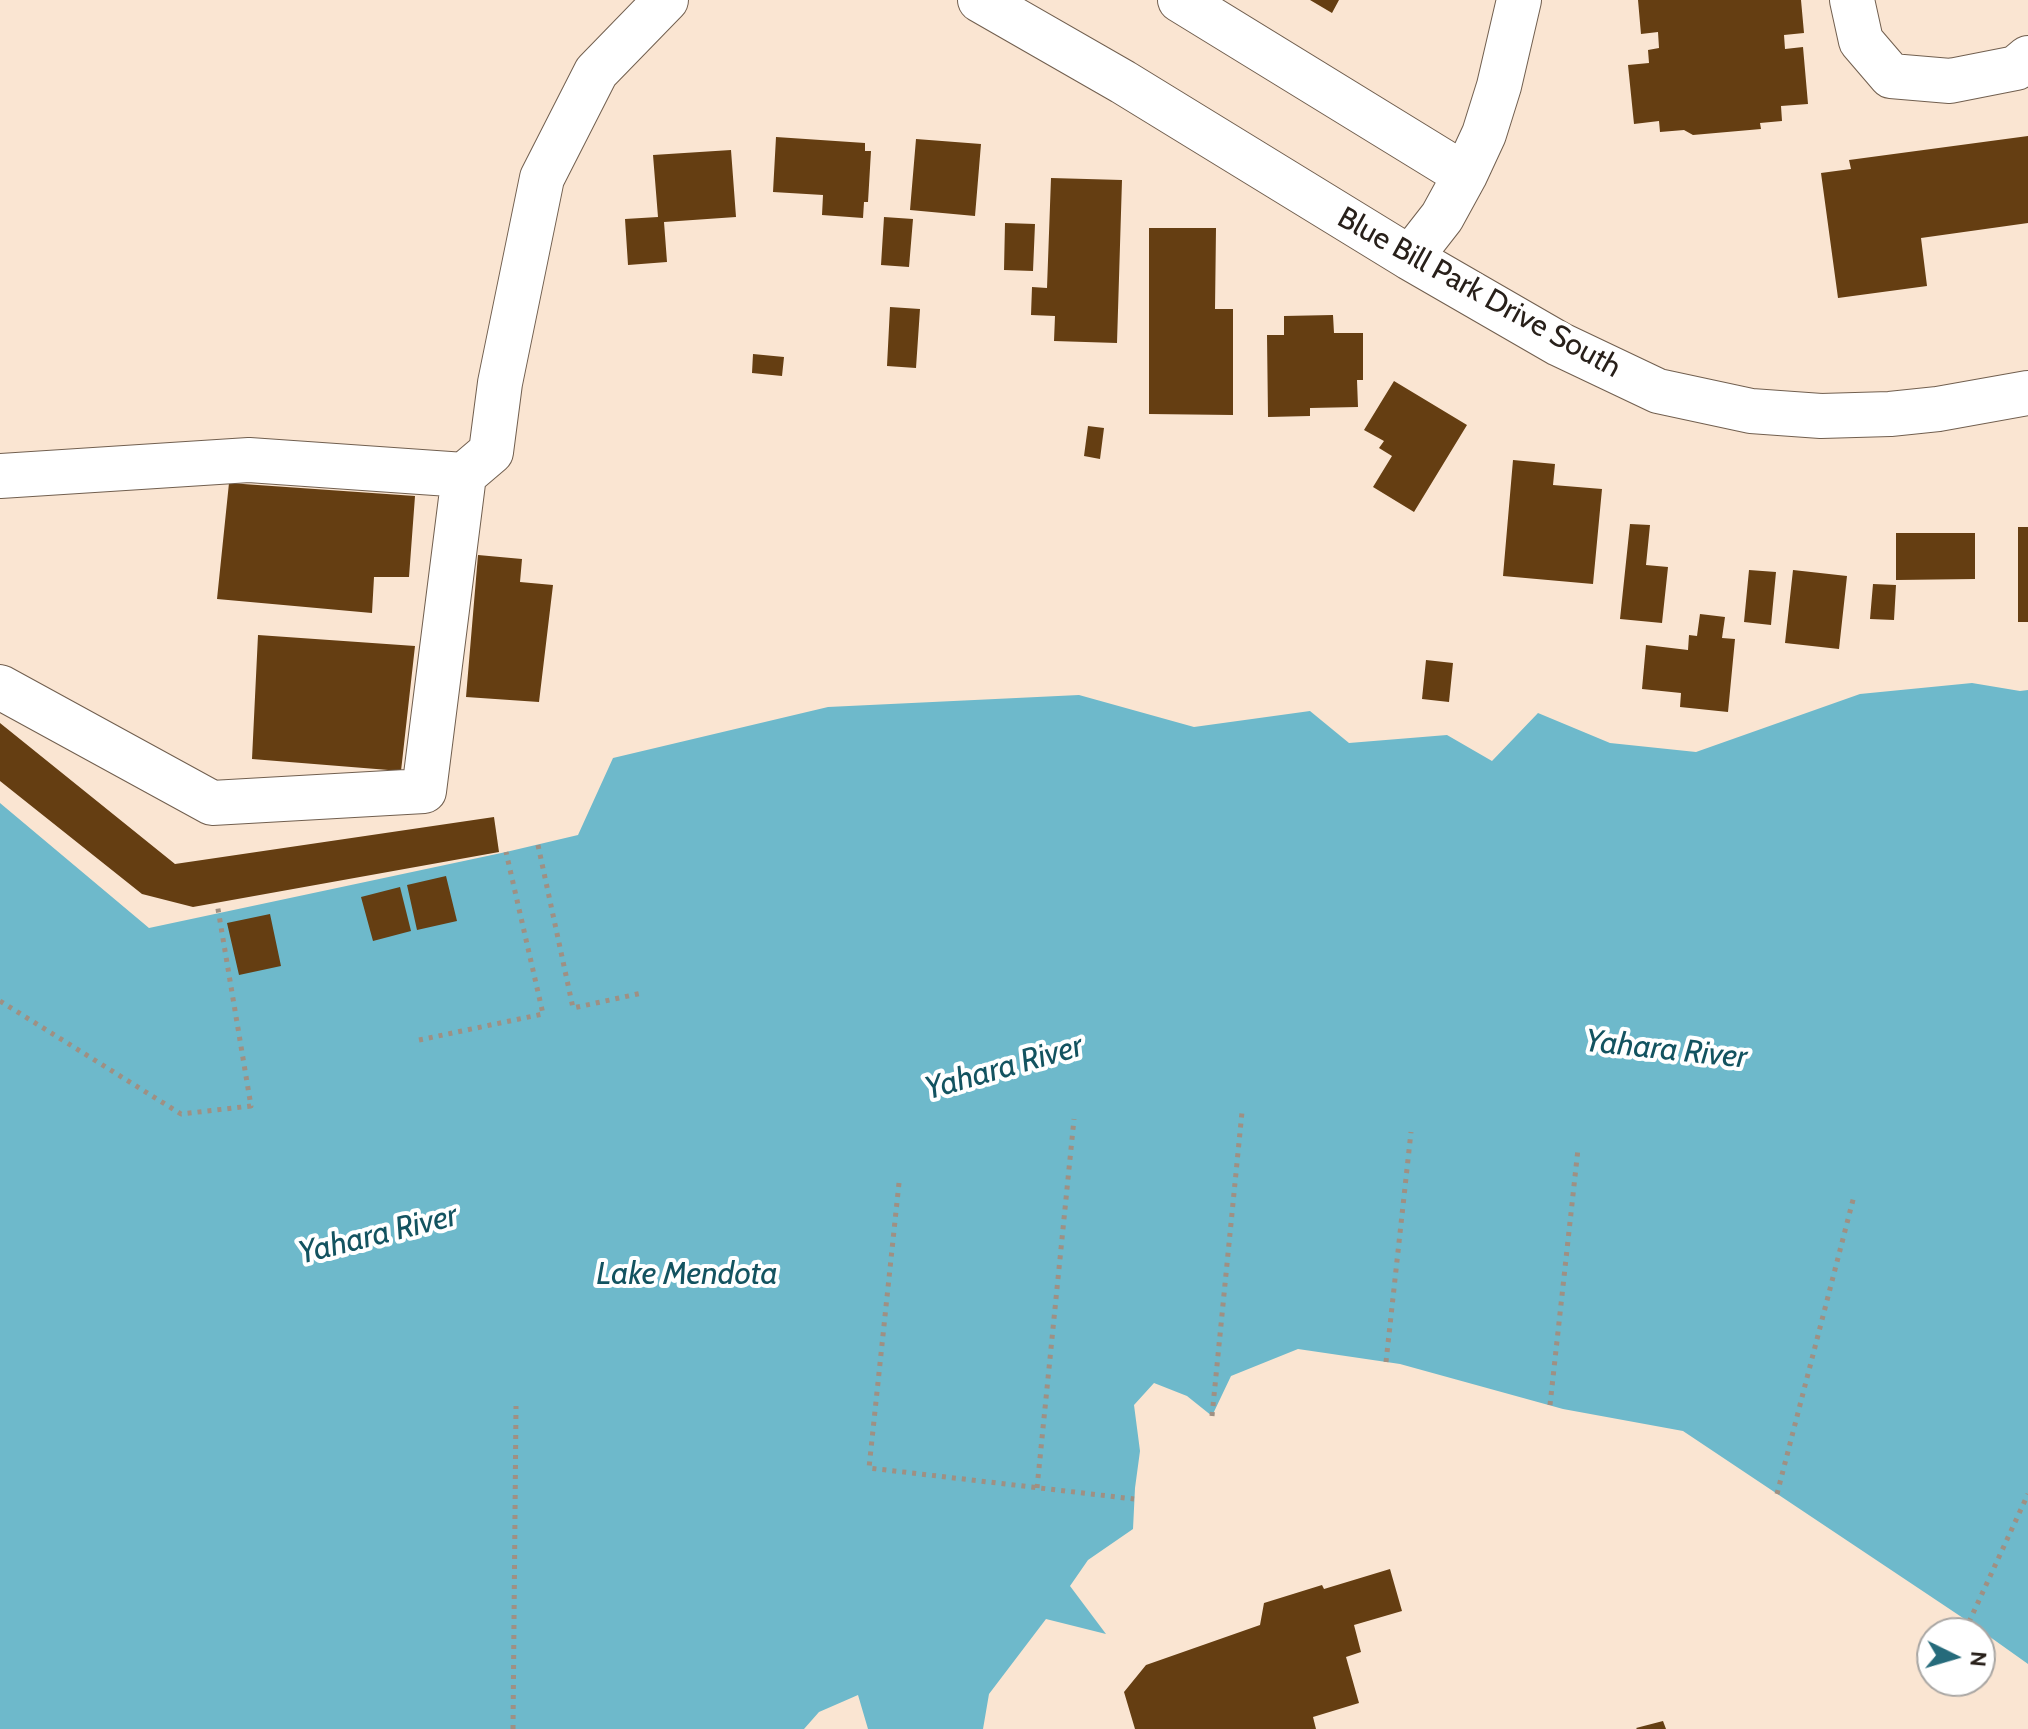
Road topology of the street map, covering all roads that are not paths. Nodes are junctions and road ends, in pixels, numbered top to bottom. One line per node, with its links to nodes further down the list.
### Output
1 (666, 0): 10 (street)
2 (980, 0): 8 (street, Blue Bill Park Drive South)
3 (1180, 0): 7 (street)
4 (1519, 0): 7 (street)
5 (1852, 0): 6 (street)
6 (2028, 58)
7 (1465, 175): 8 (street)
8 (1410, 258): 9 (street, Blue Bill Park Drive South)
9 (2028, 393)
10 (464, 475): 11 (street); 12 (street)
11 (0, 476)
12 (0, 687)

